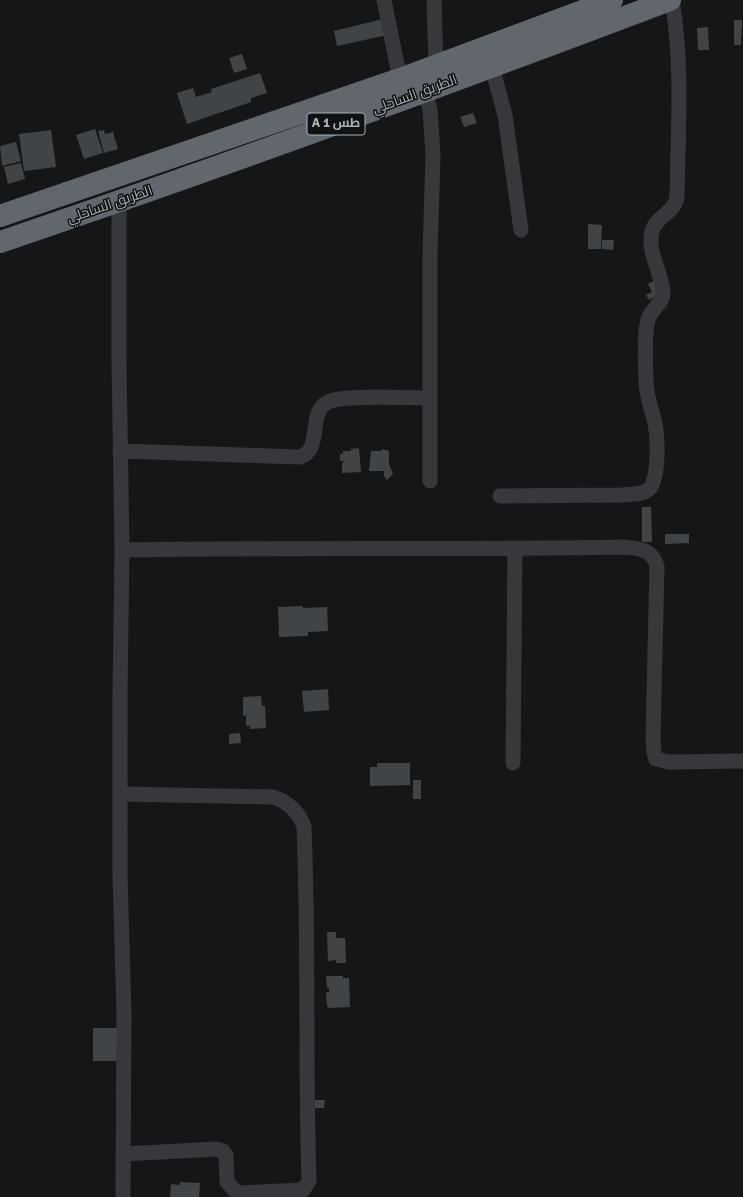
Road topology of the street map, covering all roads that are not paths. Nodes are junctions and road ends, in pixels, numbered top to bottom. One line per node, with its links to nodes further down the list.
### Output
1 (384, 0): 7 (street)
2 (434, 0): 5 (street)
3 (612, 0): 5 (highway, الطريق الساحلي / A 1 طس)
4 (671, 0): 6 (highway, الطريق الساحلي / A 1 طس); 16 (street)
5 (436, 64): 7 (highway, الطريق الساحلي / A 1 طس)
6 (492, 67): 8 (highway, الطريق الساحلي / A 1 طس); 11 (street)
7 (400, 78): 10 (highway, الطريق الساحلي / A 1 طس)
8 (425, 91): 9 (highway, الطريق الساحلي / A 1 طس); 13 (street)
9 (119, 202): 12 (highway, الطريق الساحلي / A 1 طس); 14 (street)
10 (0, 216)
11 (521, 230)
12 (0, 242)
13 (429, 398): 14 (street); 15 (street)
14 (120, 451): 18 (street)
15 (430, 481)
16 (500, 496)
17 (515, 549): 18 (street); 19 (street); 20 (street)
18 (122, 550): 21 (street)
19 (743, 761)
20 (513, 763)
21 (121, 794): 22 (street); 22 (street)
22 (123, 1154): 23 (street)
23 (123, 1197)

